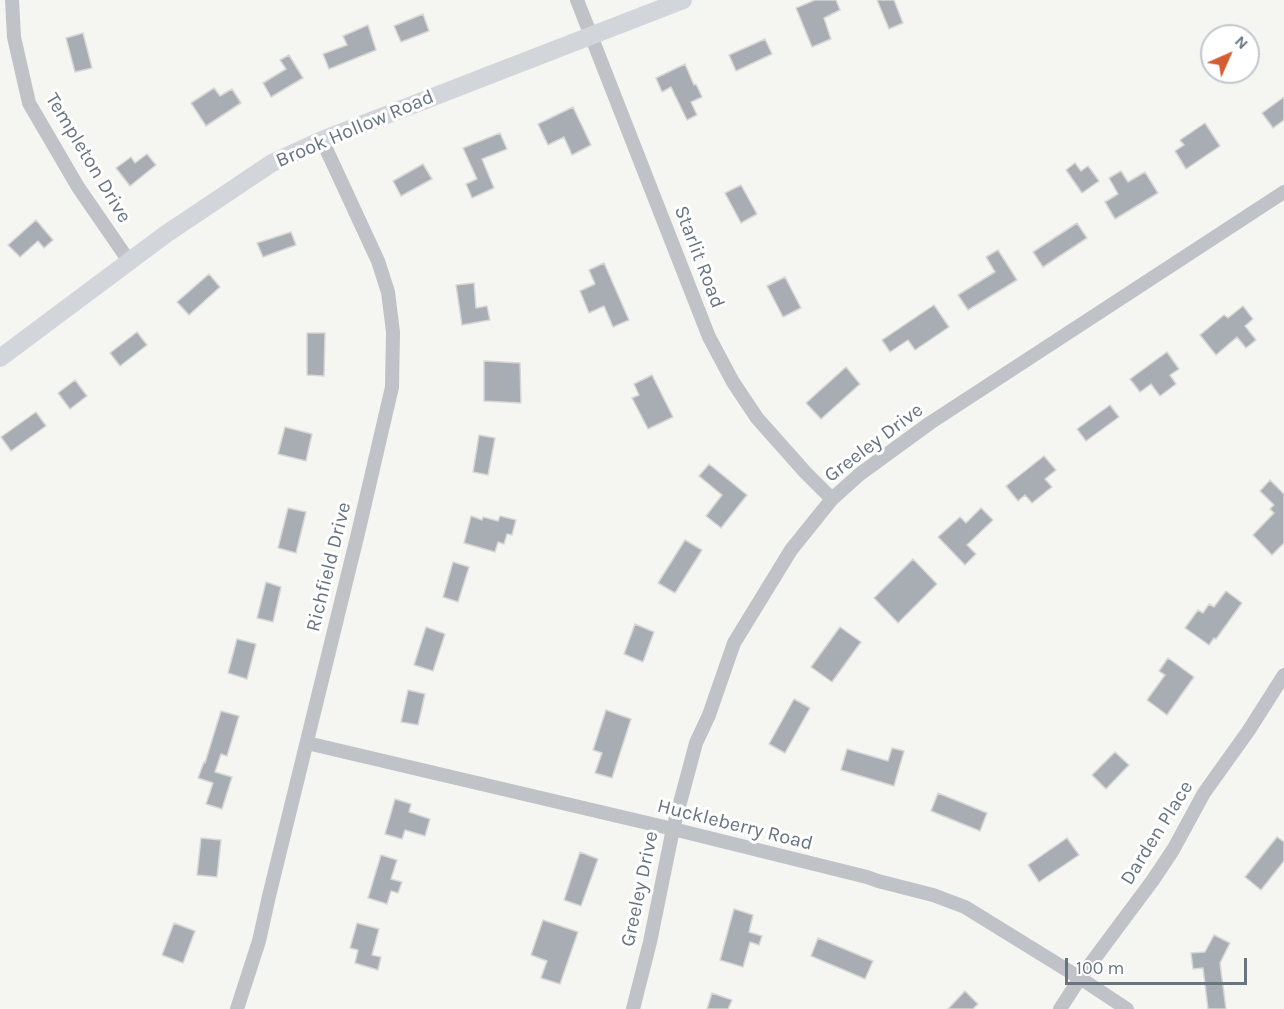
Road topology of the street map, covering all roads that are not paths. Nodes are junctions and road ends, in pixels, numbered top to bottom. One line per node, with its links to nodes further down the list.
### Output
1 (12, 0): 7 (street, Templeton Drive)
2 (578, 0): 4 (street, Starlit Road)
3 (683, 0): 4 (street, Brook Hollow Road)
4 (592, 35): 5 (street, Brook Hollow Road); 9 (street, Starlit Road)
5 (322, 140): 7 (street, Brook Hollow Road); 11 (street, Richfield Drive)
6 (1284, 192): 9 (street, Greeley Drive)
7 (129, 261): 8 (street, Brook Hollow Road)
8 (0, 358)
9 (832, 499): 12 (street, Greeley Drive)
10 (1284, 675): 13 (street, Darden Place)
11 (307, 743): 12 (street, Huckleberry Road); 14 (street, Richfield Drive)
12 (673, 829): 13 (street, Huckleberry Road); 15 (street, Greeley Drive)
13 (1080, 978): 16 (street, Darden Place); 17 (street, Huckleberry Road)
14 (237, 1009)
15 (633, 1009)
16 (1060, 1009)
17 (1127, 1009)

